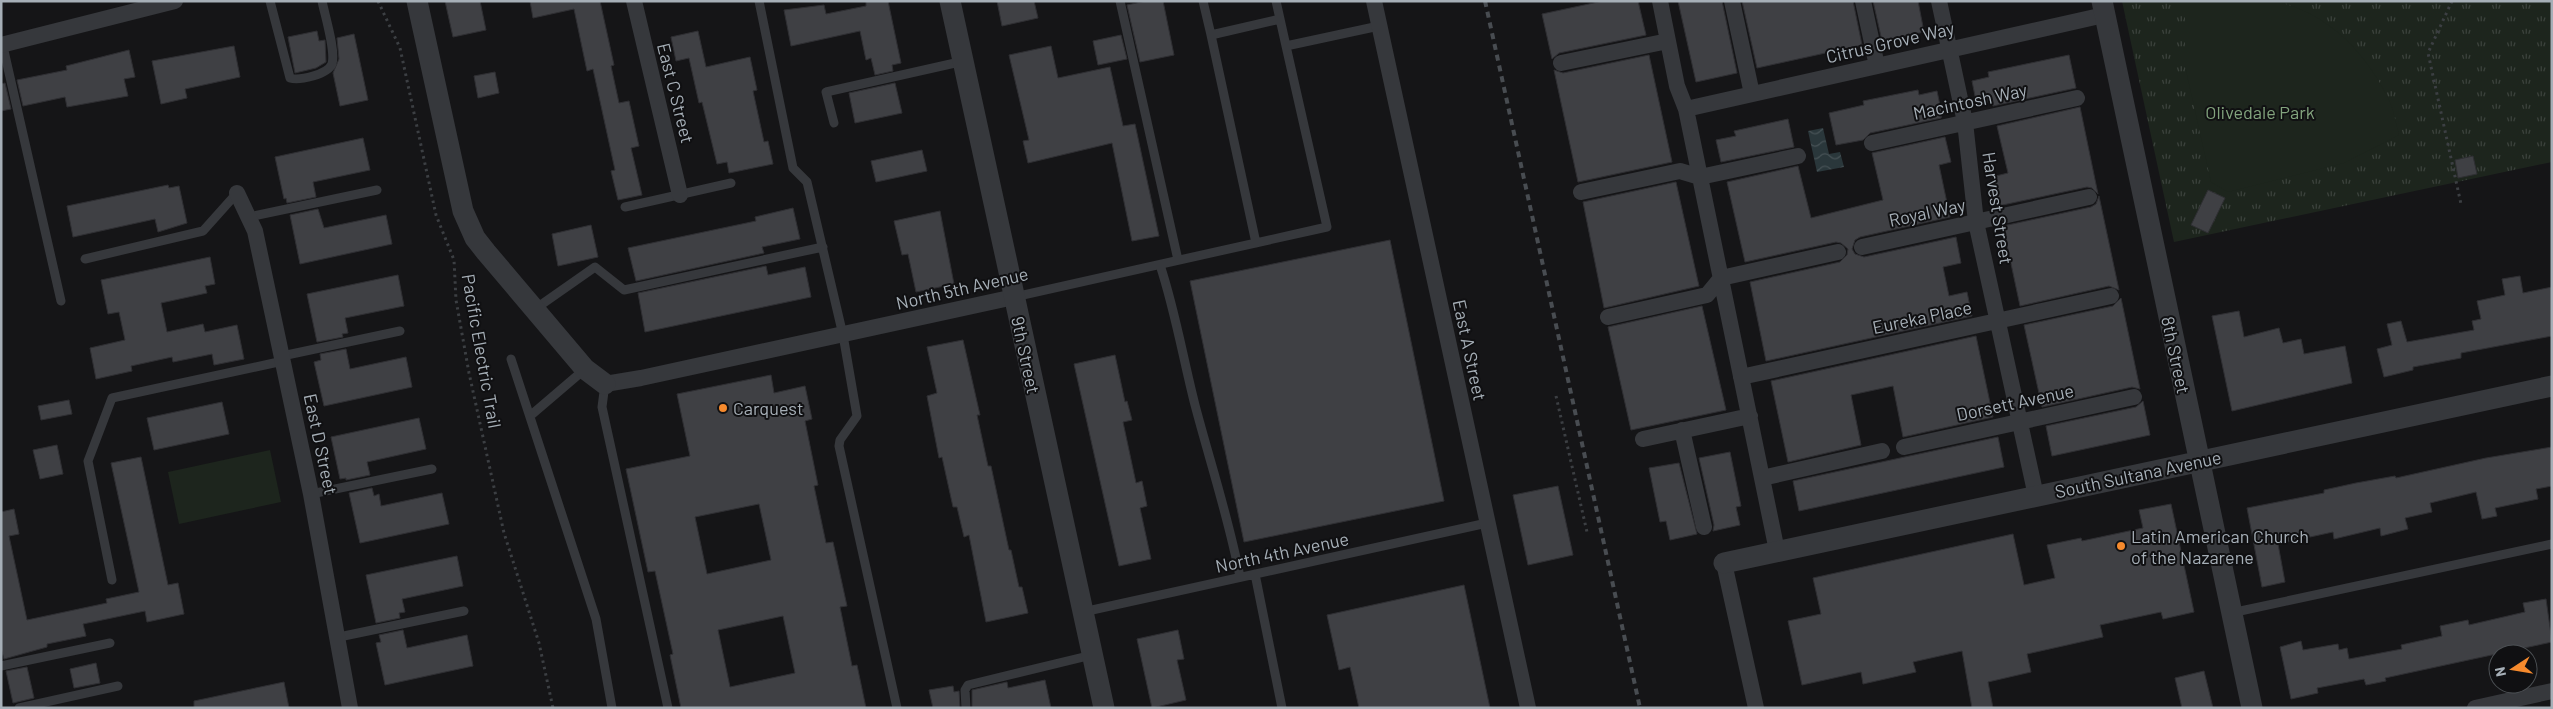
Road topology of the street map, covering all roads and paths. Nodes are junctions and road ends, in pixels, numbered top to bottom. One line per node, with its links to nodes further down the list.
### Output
1 (175, 1): 22 (street)
2 (270, 1): 3 (lane)
3 (322, 1)
4 (378, 1): 103 (path, Pacific Electric Trail)
5 (418, 1): 58 (street)
6 (634, 1): 41 (street, East C Street)
7 (759, 1): 48 (lane)
8 (950, 1): 26 (street, 9th Street)
9 (1120, 1): 52 (lane)
10 (1203, 1): 21 (lane)
11 (1276, 1): 19 (lane)
12 (1374, 1): 20 (street, East A Street)
13 (1660, 1): 23 (street)
14 (1732, 1): 29 (street)
15 (1863, 1): 28 (street)
16 (1938, 1): 25 (street, Harvest Street)
17 (2452, 1): 43 (path)
18 (2103, 8): 25 (street, Citrus Grove Way); 78 (street, 8th Street)
19 (1280, 19): 21 (lane); 24 (lane)
20 (1379, 26): 24 (lane); 83 (street, East A Street)
21 (1211, 35): 47 (lane)
22 (2, 42): 57 (lane)
23 (1668, 42): 27 (street); 31 (street)
24 (1286, 46): 47 (lane, North 5th Avenue)
25 (1949, 48): 28 (street, Citrus Grove Way); 32 (street, Harvest Street)
26 (964, 61): 33 (lane); 56 (street, 9th Street)
27 (1561, 63)
28 (1877, 66): 29 (street, Citrus Grove Way)
29 (1752, 94): 31 (street, Citrus Grove Way)
30 (2077, 98): 32 (street, Macintosh Way)
31 (1686, 109): 36 (street)
32 (1965, 122): 34 (street, Macintosh Way); 46 (street, Harvest Street)
33 (834, 123)
34 (1872, 143)
35 (1798, 156): 36 (street)
36 (1700, 177): 39 (street); 54 (street)
37 (730, 183): 41 (lane)
38 (377, 190): 45 (lane)
39 (1581, 192)
40 (237, 193): 45 (street, East D Street); 51 (lane)
41 (680, 195): 44 (lane)
42 (2088, 198): 46 (street, Royal Way)
43 (2461, 204)
44 (626, 207)
45 (249, 217): 63 (street, East D Street)
46 (1976, 222): 49 (street, Royal Way); 60 (street, Harvest Street)
47 (1256, 243): 52 (lane, North 5th Avenue)
48 (823, 247): 58 (lane); 62 (lane)
49 (1862, 247)
50 (1838, 252): 54 (street)
51 (85, 259)
52 (1178, 260): 53 (lane, North 5th Avenue)
53 (1160, 264): 56 (lane, North 5th Avenue); 90 (lane)
54 (1721, 278): 59 (street); 66 (street)
55 (2111, 296): 60 (street, Eureka Place)
56 (1014, 297): 62 (street, North 5th Avenue); 93 (street, 9th Street)
57 (61, 301)
58 (534, 309): 65 (street)
59 (1608, 317)
60 (1999, 321): 66 (street, Eureka Place); 73 (street, Harvest Street)
61 (400, 331): 63 (lane)
62 (843, 335): 67 (street, North 5th Avenue); 106 (lane)
63 (282, 358): 81 (street, East D Street); 91 (lane)
64 (511, 359): 71 (lane)
65 (585, 369): 67 (street); 71 (lane)
66 (1741, 377): 72 (street)
67 (605, 384): 105 (lane)
68 (2552, 386): 78 (street, South Sultana Avenue)
69 (1556, 396): 85 (path)
70 (2134, 397): 73 (street, Dorsett Avenue)
71 (530, 416): 104 (lane)
72 (1750, 416): 74 (street); 80 (street)
73 (2020, 421): 76 (street, Dorsett Avenue); 82 (street, Harvest Street)
74 (1682, 430): 75 (street); 84 (street)
75 (1643, 439)
76 (1904, 447)
77 (1882, 452): 80 (street)
78 (2198, 461): 82 (street, South Sultana Avenue); 94 (street, 8th Street)
79 (432, 469): 81 (lane)
80 (1762, 478): 87 (street)
81 (311, 494): 95 (street, East D Street)
82 (2036, 496): 87 (street, South Sultana Avenue)
83 (1488, 523): 89 (lane, North 4th Avenue); 110 (street, East A Street)
84 (1704, 527)
85 (1587, 532)
86 (2552, 544): 94 (lane)
87 (1777, 551): 88 (street, South Sultana Avenue)
88 (1724, 563): 111 (street)
89 (1255, 574): 90 (lane, North 4th Avenue); 109 (lane)
90 (1240, 577): 93 (lane, North 4th Avenue)
91 (112, 580)
92 (464, 611): 95 (lane)
93 (1083, 612): 97 (street, 9th Street)
94 (2231, 613): 112 (street, 8th Street)
95 (339, 637): 102 (street, East D Street)
96 (110, 643): 98 (lane)
97 (1092, 654): 107 (lane); 108 (street, 9th Street)
98 (1, 666)
99 (118, 686): 101 (lane)
100 (2552, 691): 113 (street)
101 (19, 708)
102 (350, 708)
103 (553, 708)
104 (612, 708)
105 (668, 708)
106 (897, 708)
107 (966, 708)
108 (1104, 708)
109 (1282, 708)
110 (1528, 708)
111 (1756, 708)
112 (2252, 708)
113 (2475, 708)

